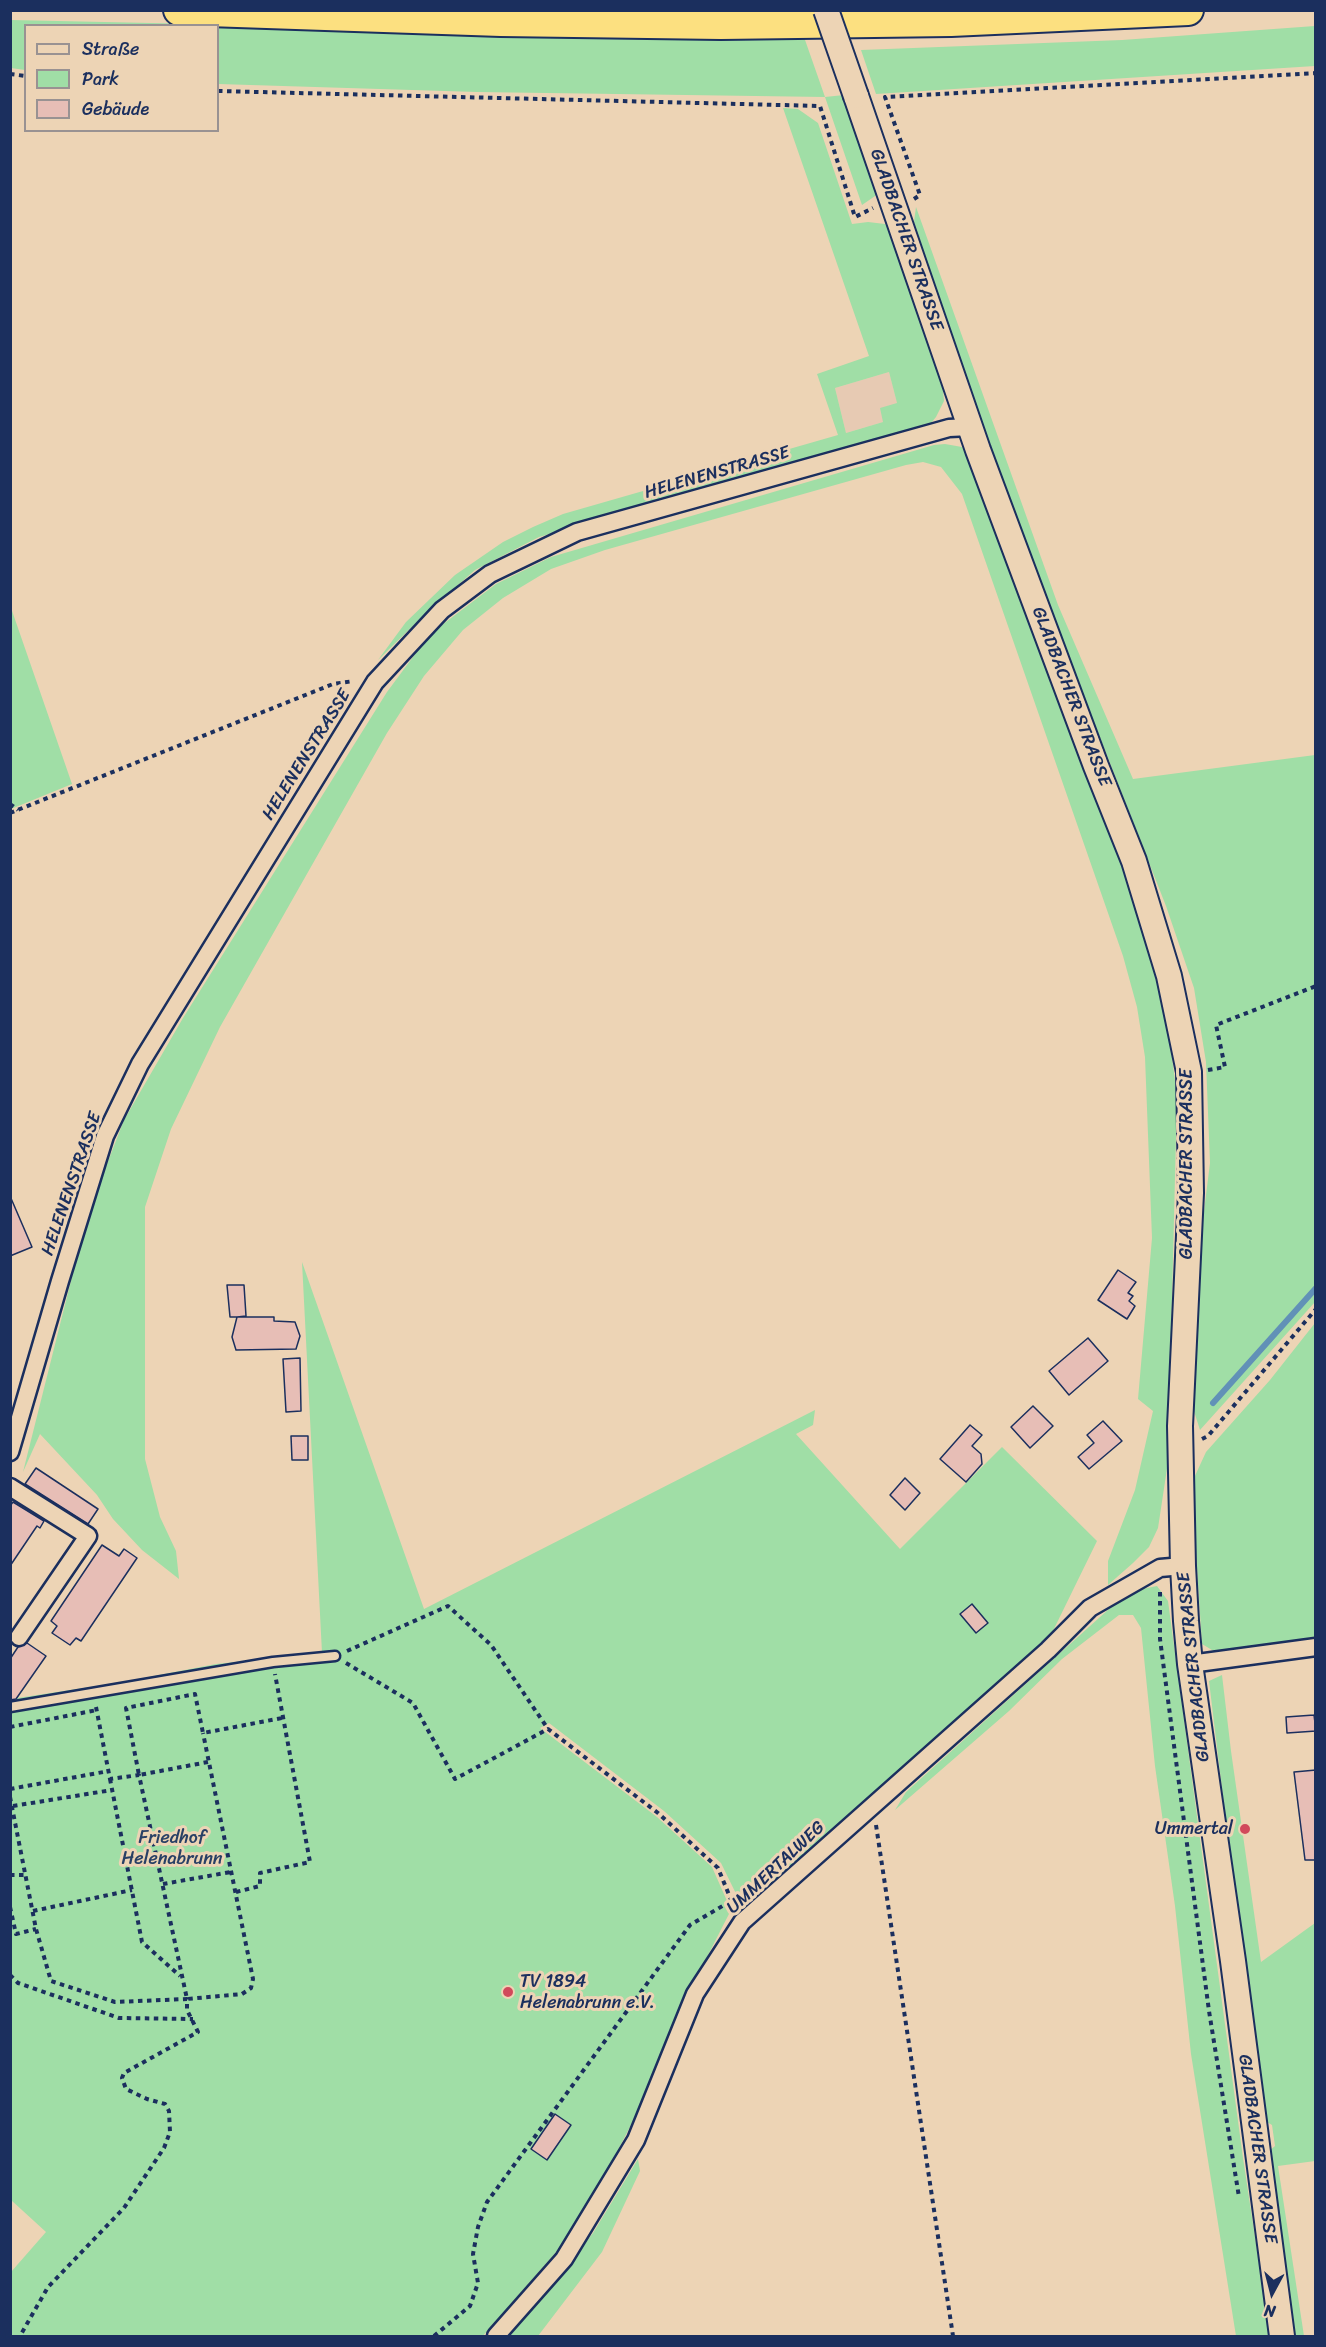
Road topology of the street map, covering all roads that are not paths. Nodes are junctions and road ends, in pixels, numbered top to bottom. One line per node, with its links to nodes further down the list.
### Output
1 (179, 10): 3 (highway)
2 (826, 10): 4 (main road, GLADBACHER STRASSE, bridge)
3 (1188, 10)
4 (970, 428): 5 (street, HELENENSTRASSE); 7 (main road, GLADBACHER STRASSE)
5 (10, 1452)
6 (10, 1487): 8 (street)
7 (1172, 1567): 11 (main road, GLADBACHER STRASSE); 13 (street, UMMERTALWEG)
8 (19, 1637)
9 (1316, 1647): 11 (street)
10 (335, 1656): 12 (lane)
11 (1190, 1664): 14 (main road, GLADBACHER STRASSE)
12 (10, 1707)
13 (496, 2337)
14 (1282, 2337)

